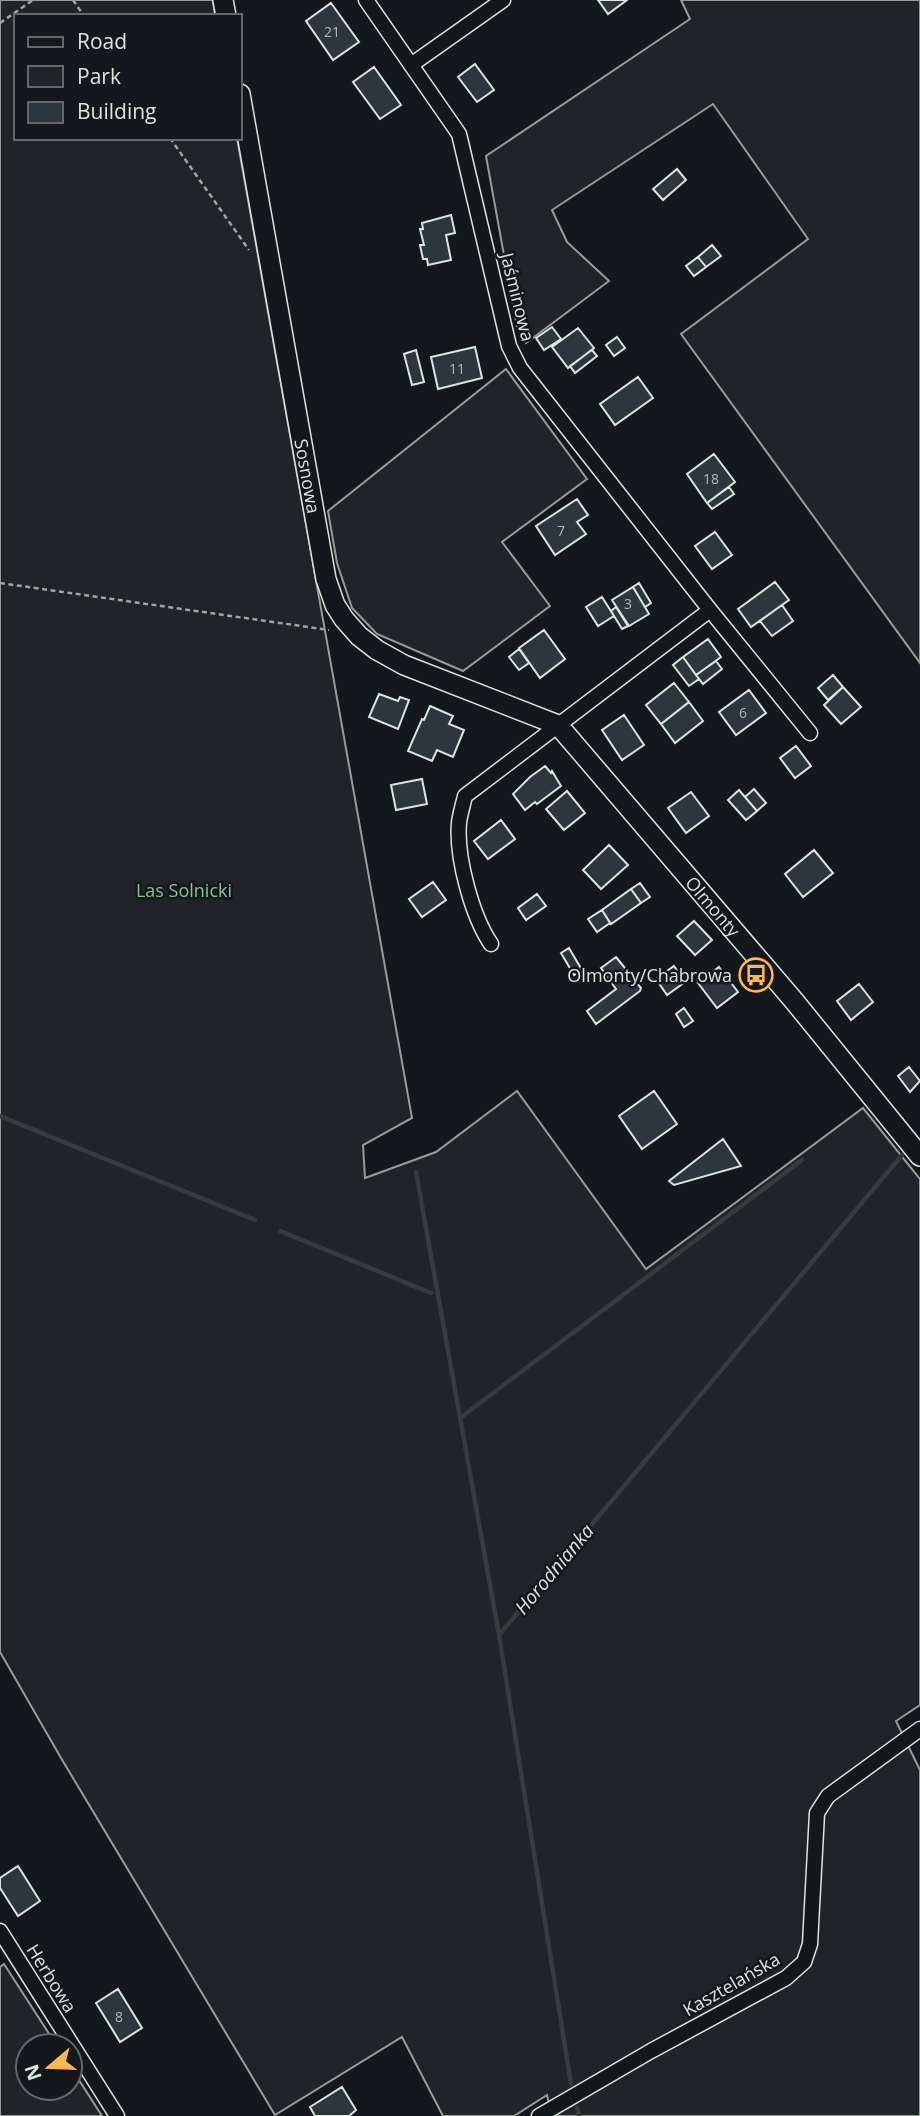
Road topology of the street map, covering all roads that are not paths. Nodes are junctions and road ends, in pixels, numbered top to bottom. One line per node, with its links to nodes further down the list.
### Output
1 (366, 0): 3 (street, Jaśminowa)
2 (503, 0): 3 (street)
3 (411, 65): 5 (street, Jaśminowa)
4 (242, 105): 6 (street, Sosnowa)
5 (710, 610): 6 (street); 7 (street, Jaśminowa)
6 (558, 725): 8 (street); 9 (street, Olmonty)
7 (810, 733)
8 (491, 944)
9 (920, 1156)
10 (920, 1729): 13 (street, Kasztelańska)
11 (0, 1931): 12 (street, Herbowa)
12 (117, 2116)
13 (539, 2116)

